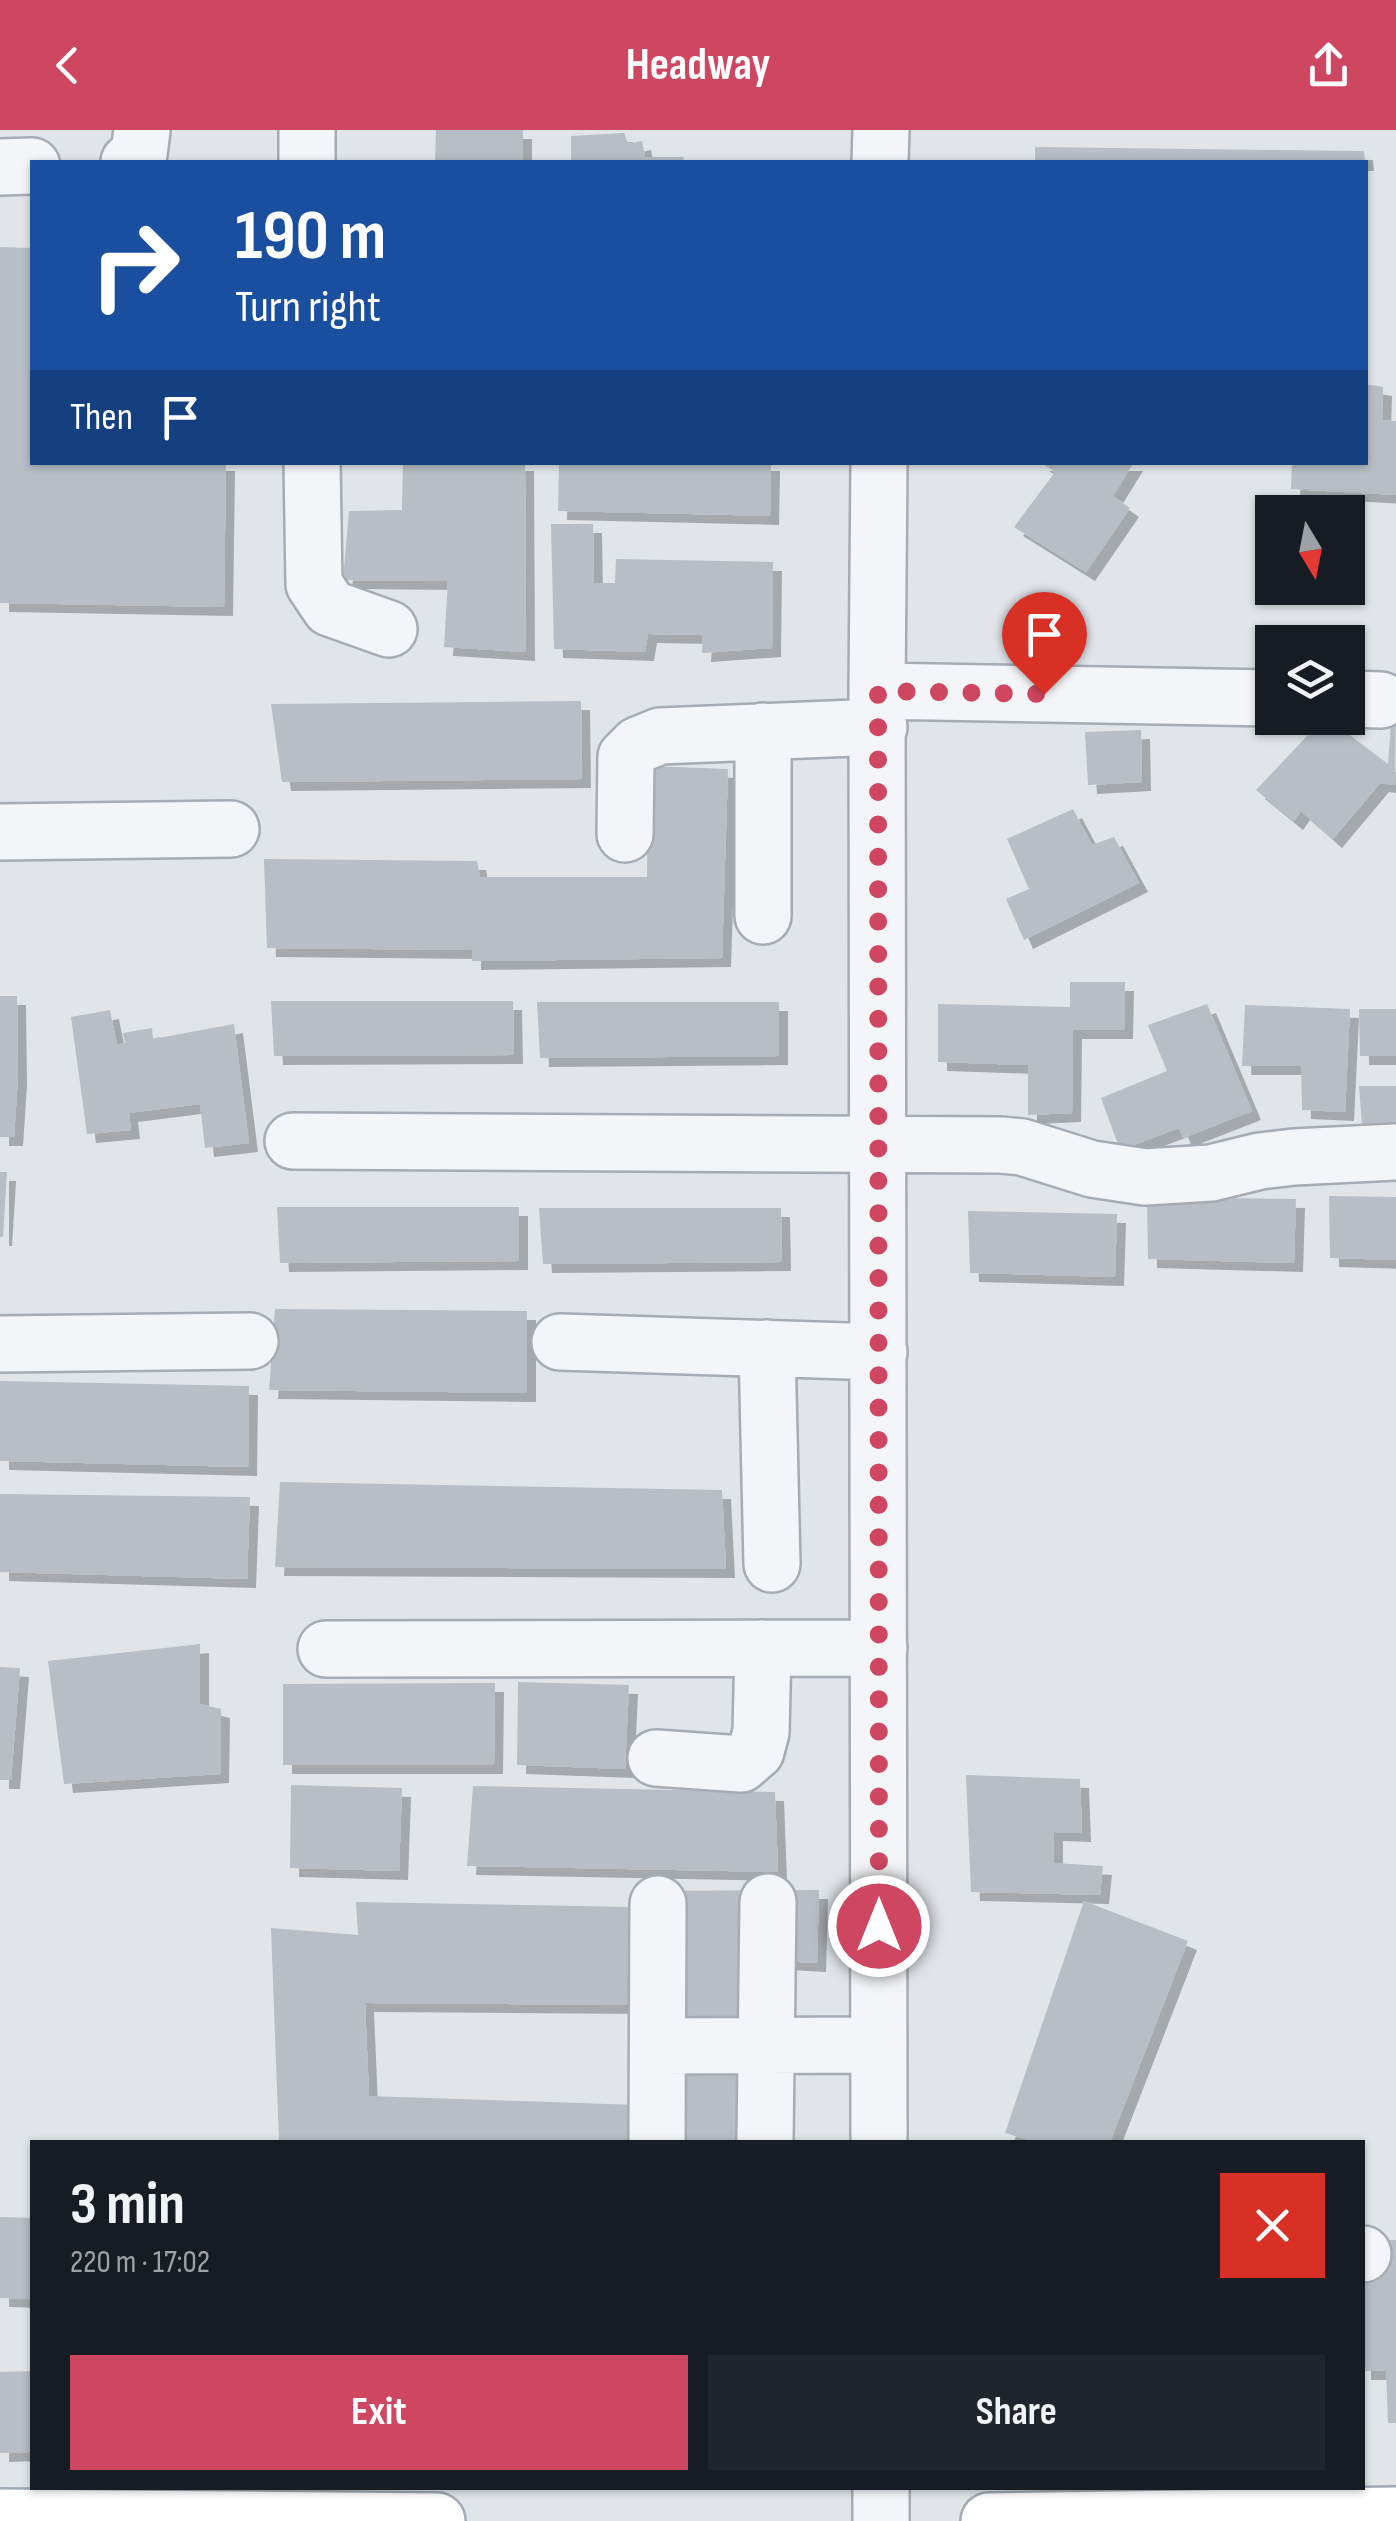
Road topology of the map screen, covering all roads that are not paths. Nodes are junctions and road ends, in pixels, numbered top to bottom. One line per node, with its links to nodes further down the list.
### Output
1 (142, 130): 4 (street)
2 (307, 130): 5 (street)
3 (881, 130): 6 (street)
4 (132, 160)
5 (307, 160)
6 (880, 160)
7 (0, 166): 8 (street)
8 (30, 166)
9 (312, 465): 11 (street)
10 (880, 465): 13 (street)
11 (389, 629)
12 (1255, 698): 13 (street)
13 (878, 709): 14 (street); 20 (street)
14 (762, 732): 17 (street); 18 (street)
15 (231, 829): 16 (street)
16 (0, 832)
17 (625, 834)
18 (762, 916)
19 (293, 1141): 20 (street)
20 (878, 1145): 21 (street); 26 (street)
21 (1396, 1152)
22 (250, 1341): 24 (street)
23 (560, 1342): 25 (street)
24 (0, 1344)
25 (767, 1348): 26 (street); 27 (street)
26 (879, 1352): 29 (street)
27 (772, 1564)
28 (763, 1648): 29 (street); 30 (street); 31 (street)
29 (879, 1648): 34 (street)
30 (326, 1649)
31 (656, 1758)
32 (768, 1902): 36 (street)
33 (658, 1904): 35 (street)
34 (879, 2045): 36 (street); 39 (street)
35 (658, 2046): 36 (street); 37 (street)
36 (766, 2046): 38 (street)
37 (657, 2140)
38 (764, 2140)
39 (879, 2140)
40 (881, 2490): 44 (street)
41 (1396, 2515): 45 (main road)
42 (0, 2517): 43 (main road)
43 (437, 2521)
44 (882, 2521)
45 (989, 2521)

